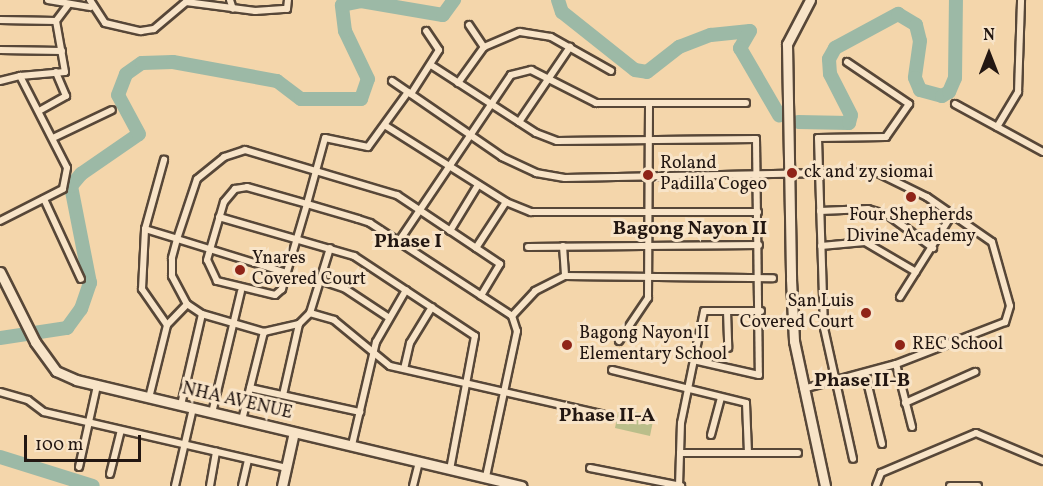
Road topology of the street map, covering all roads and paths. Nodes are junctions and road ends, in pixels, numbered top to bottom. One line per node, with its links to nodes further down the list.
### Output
1 (48, 0): 7 (street)
2 (230, 0): 8 (street)
3 (288, 0): 8 (street)
4 (810, 0): 47 (street)
5 (1020, 0): 37 (street)
6 (90, 3): 7 (street); 8 (street)
7 (69, 4): 10 (street)
8 (233, 9)
9 (0, 20): 10 (street)
10 (56, 21): 16 (street)
11 (469, 25): 13 (street)
12 (426, 31): 19 (street)
13 (484, 47): 14 (street); 27 (street)
14 (570, 47): 20 (street); 24 (street)
15 (0, 50): 16 (street)
16 (62, 51): 22 (street)
17 (606, 58): 20 (street)
18 (847, 62): 45 (street)
19 (431, 65): 27 (street); 28 (street)
20 (600, 65): 21 (street)
21 (610, 71)
22 (56, 72): 23 (street); 34 (street)
23 (20, 76): 25 (street); 34 (street)
24 (547, 77): 29 (street); 30 (street); 35 (street)
25 (0, 81)
26 (392, 81): 28 (street)
27 (458, 83): 29 (street)
28 (409, 93): 36 (street); 38 (street)
29 (488, 103): 35 (street); 38 (street)
30 (649, 104): 31 (street); 40 (street)
31 (746, 104)
32 (955, 104): 37 (street)
33 (112, 110): 39 (street)
34 (39, 111): 39 (street)
35 (519, 122): 40 (street)
36 (386, 126): 43 (street); 44 (street)
37 (998, 126): 41 (street)
38 (469, 134): 43 (street); 48 (street)
39 (53, 138): 50 (street)
40 (649, 140): 46 (street); 48 (street)
41 (1043, 152)
42 (164, 160): 60 (street)
43 (448, 166): 49 (street); 53 (street)
44 (316, 169): 52 (street); 53 (street); 62 (street)
45 (819, 175): 47 (street); 54 (street); 57 (street)
46 (756, 176): 47 (street); 48 (street); 55 (street)
47 (789, 176): 112 (street)
48 (650, 178): 56 (street)
49 (478, 185): 51 (street); 61 (street)
50 (44, 199): 59 (street); 81 (street)
51 (506, 202): 56 (street); 70 (street)
52 (307, 204): 58 (street); 63 (street); 64 (street)
53 (419, 210): 61 (street); 64 (street)
54 (820, 211): 68 (street); 71 (street)
55 (758, 212): 56 (street); 65 (street)
56 (650, 213): 67 (street)
57 (953, 213): 71 (street); 103 (street)
58 (219, 218): 63 (street); 72 (street)
59 (0, 222)
60 (145, 229): 62 (street); 97 (street)
61 (450, 231): 70 (street)
62 (177, 239): 72 (street); 87 (street)
63 (296, 241): 73 (street); 76 (street)
64 (399, 241): 85 (street)
65 (759, 245): 67 (street); 79 (street)
66 (563, 246): 67 (street); 69 (street); 77 (street)
67 (650, 246): 78 (street)
68 (821, 246): 75 (street); 108 (street)
69 (528, 247)
70 (476, 248): 85 (street)
71 (933, 248): 75 (street)
72 (210, 249): 76 (street); 84 (street)
73 (330, 249): 82 (street); 83 (street)
74 (0, 272): 110 (street, NHA AVENUE)
75 (916, 272): 86 (street)
76 (287, 273): 84 (street)
77 (565, 276): 78 (street); 93 (street)
78 (650, 278): 79 (street); 99 (street)
79 (762, 278): 80 (street); 90 (street)
80 (773, 278)
81 (81, 279)
82 (322, 280): 91 (street); 94 (street)
83 (406, 290): 88 (street); 94 (street)
84 (241, 291): 95 (street)
85 (482, 296): 93 (street)
86 (900, 297)
87 (187, 304): 92 (street); 97 (street)
88 (432, 306): 104 (street); 109 (street)
89 (727, 311): 90 (street); 101 (street); 102 (street)
90 (761, 311): 102 (street)
91 (310, 313): 96 (street); 100 (street)
92 (202, 315): 95 (street); 120 (street)
93 (512, 316): 113 (street)
94 (388, 317): 100 (street)
95 (231, 324): 98 (street); 123 (street)
96 (299, 324): 98 (street); 116 (street)
97 (167, 325): 117 (street)
98 (264, 332): 111 (street)
99 (619, 341)
100 (375, 348): 104 (street); 122 (street)
101 (728, 348)
102 (697, 361): 115 (street)
103 (896, 364): 107 (street); 119 (street)
104 (404, 369): 109 (street)
105 (612, 370): 115 (street)
106 (975, 372): 119 (street)
107 (865, 373): 108 (street); 132 (street)
108 (834, 381): 112 (street); 139 (street)
109 (466, 383): 113 (street); 145 (street)
110 (97, 386): 117 (street, NHA AVENUE); 126 (street)
111 (250, 388): 116 (street); 125 (street)
112 (803, 389): 155 (street)
113 (505, 391): 124 (street); 147 (street)
114 (0, 392): 126 (street)
115 (690, 392): 118 (street); 135 (street)
116 (283, 395): 122 (street)
117 (149, 398): 120 (street, NHA AVENUE)
118 (721, 398): 130 (street); 136 (street)
119 (906, 403): 127 (street)
120 (181, 405): 121 (street, NHA AVENUE)
121 (194, 408): 123 (street, NHA AVENUE); 131 (street)
122 (360, 412): 133 (street)
123 (212, 413): 125 (street, NHA AVENUE)
124 (602, 414)
125 (242, 420): 129 (street, NHA AVENUE)
126 (89, 422): 128 (street); 142 (street)
127 (912, 428)
128 (121, 430): 131 (street); 146 (street)
129 (294, 432): 133 (street, NHA AVENUE); 143 (street)
130 (711, 435)
131 (185, 444): 134 (street); 148 (street)
132 (882, 444)
133 (352, 445): 141 (street, NHA AVENUE)
134 (216, 452): 138 (street); 149 (street)
135 (680, 453): 136 (street); 154 (street)
136 (748, 453): 137 (street)
137 (798, 453)
138 (248, 459): 143 (street); 150 (street)
139 (853, 459)
140 (1043, 461): 156 (street)
141 (419, 462): 145 (street, NHA AVENUE); 152 (street)
142 (79, 467)
143 (286, 468): 151 (street)
144 (590, 468): 154 (street)
145 (450, 469): 147 (street, NHA AVENUE)
146 (110, 474)
147 (486, 477): 153 (street, NHA AVENUE)
148 (175, 486)
149 (210, 486)
150 (242, 486)
151 (282, 486)
152 (413, 486)
153 (522, 486)
154 (680, 486)
155 (825, 486)
156 (876, 486)
157 (950, 486): 158 (street)
158 (978, 486)

